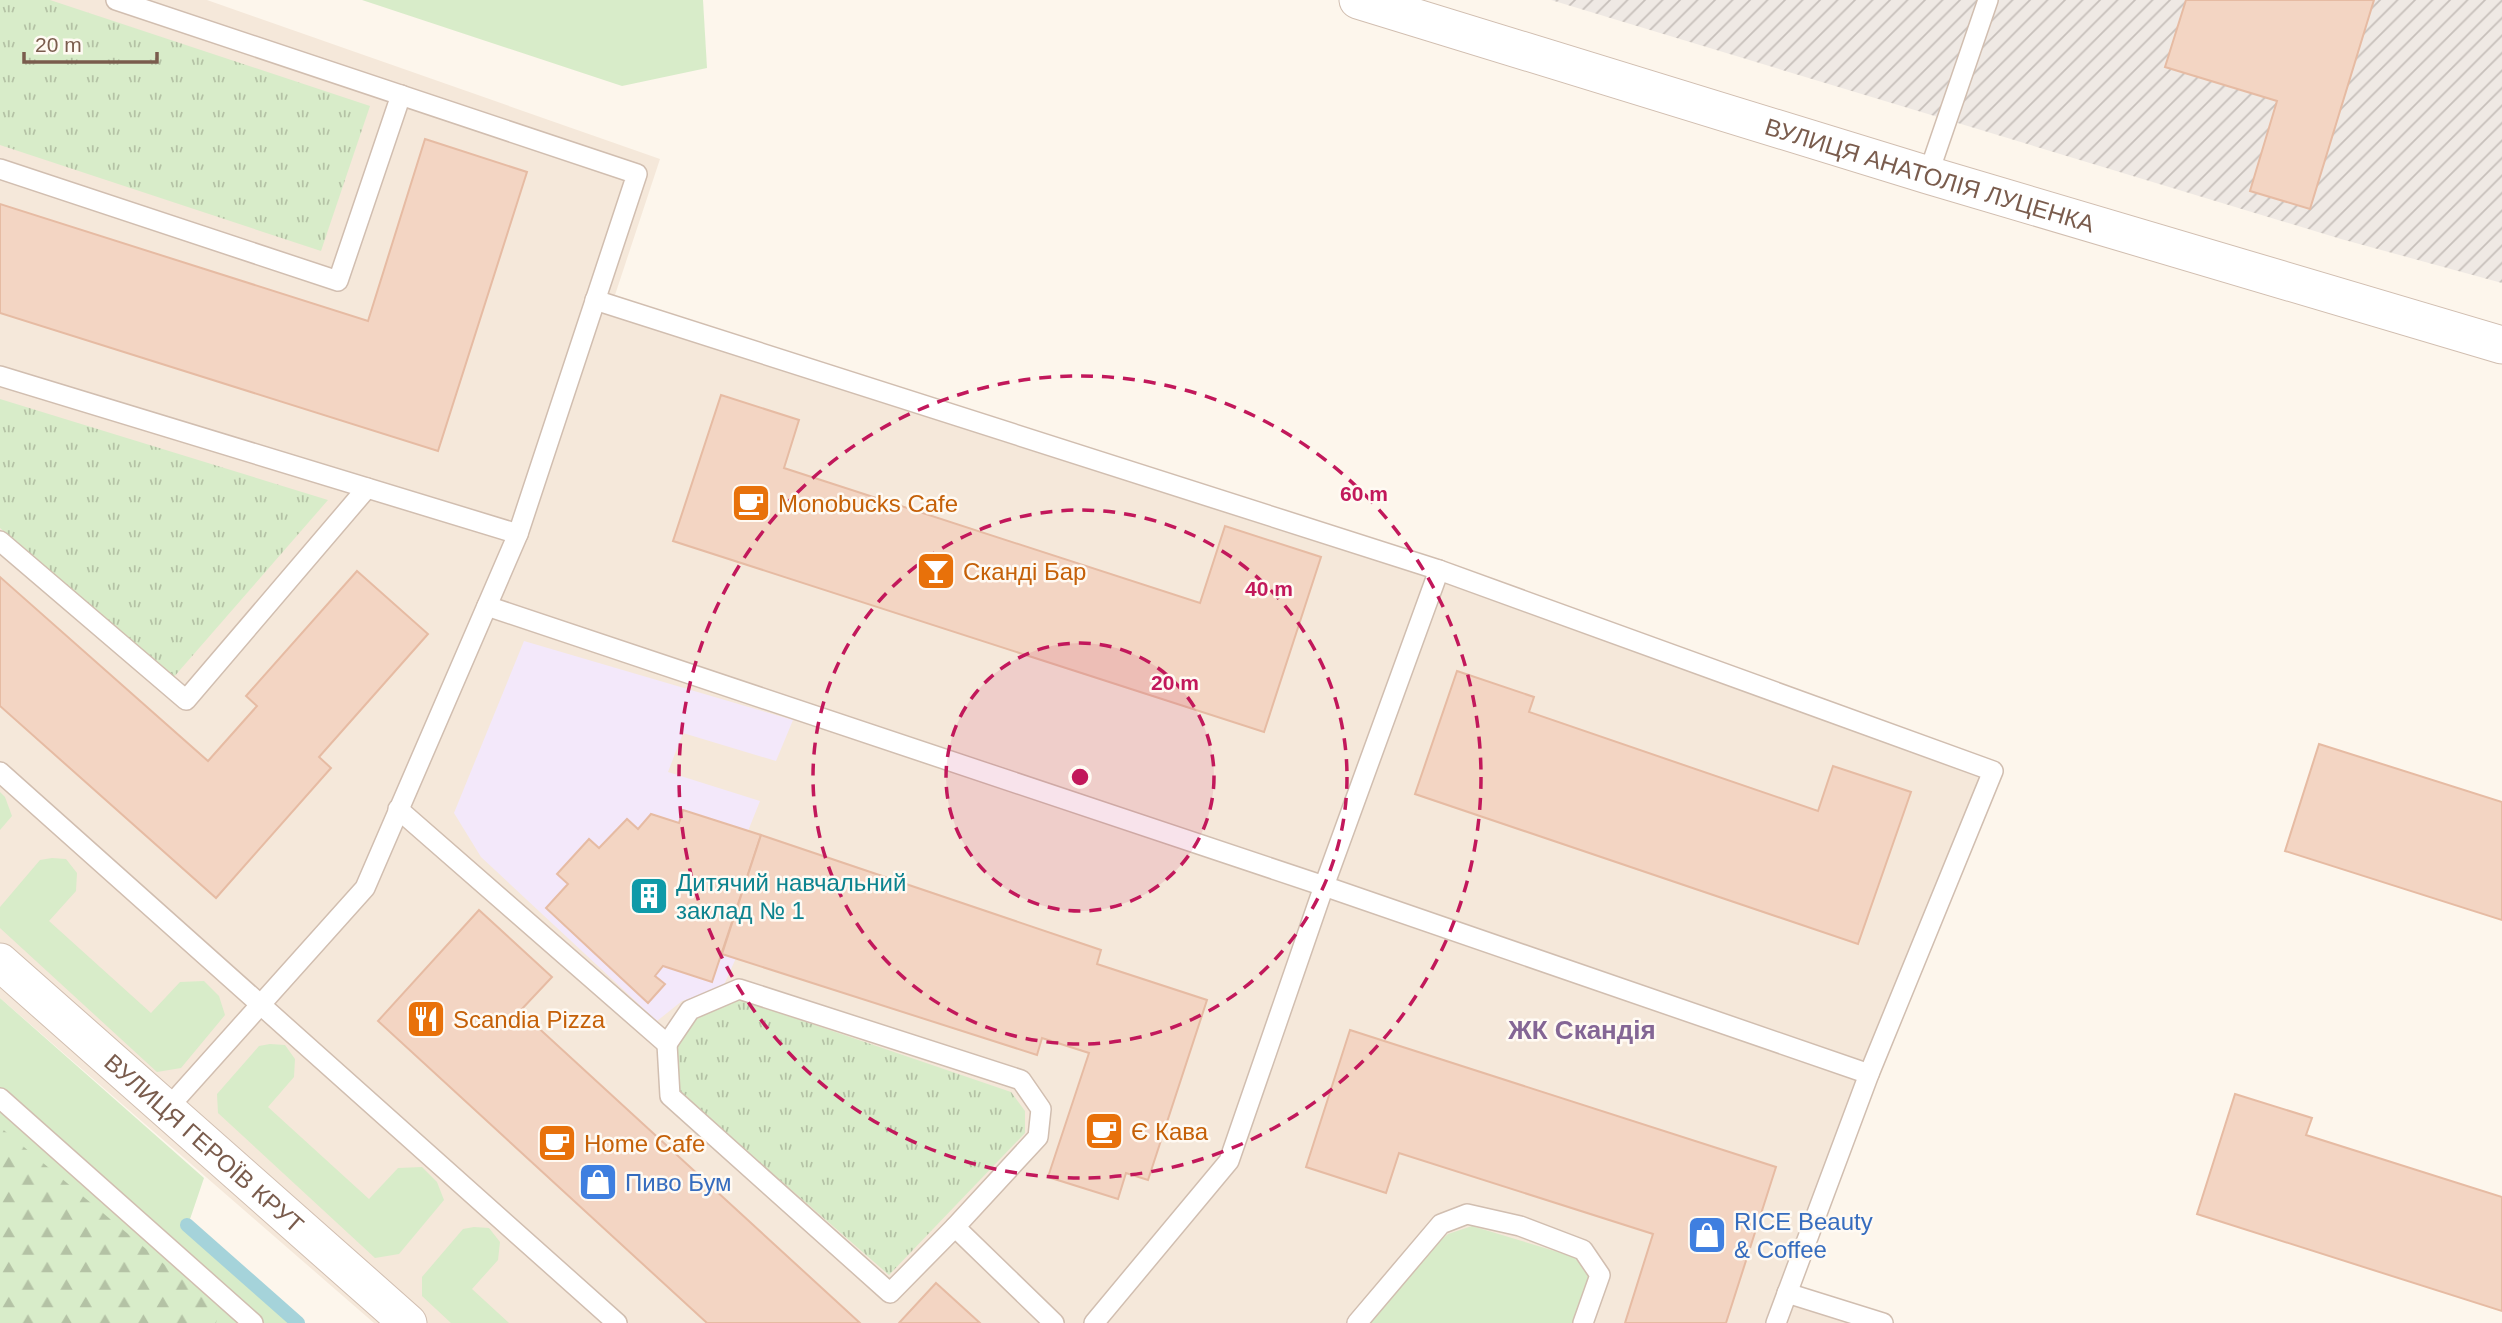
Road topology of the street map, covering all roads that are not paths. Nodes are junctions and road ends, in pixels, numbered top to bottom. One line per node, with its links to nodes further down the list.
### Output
1 (116, 0): 4 (lane)
2 (1359, 0): 6 (street, ВУЛИЦЯ АНАТОЛІЯ ЛУЦЕНКА)
3 (1988, 0): 6 (lane)
4 (401, 95): 5 (lane); 7 (lane)
5 (0, 169)
6 (1928, 175): 8 (street, ВУЛИЦЯ АНАТОЛІЯ ЛУЦЕНКА)
7 (595, 300): 11 (lane); 13 (lane)
8 (2502, 345)
9 (0, 376): 10 (lane)
10 (367, 488): 11 (lane); 12 (lane)
11 (518, 534): 14 (lane)
12 (0, 541)
13 (1439, 570): 17 (lane); 21 (lane)
14 (487, 606): 16 (lane); 17 (lane)
15 (0, 772): 19 (lane)
16 (398, 809): 19 (lane); 20 (lane)
17 (1324, 886): 21 (lane); 30 (lane)
18 (0, 962): 23 (street, ВУЛИЦЯ ГЕРОЇВ КРУТ)
19 (261, 1004): 23 (lane); 28 (lane)
20 (667, 1044): 24 (lane); 24 (lane)
21 (1869, 1074): 25 (lane)
22 (0, 1098): 26 (lane)
23 (167, 1109): 27 (street, ВУЛИЦЯ ГЕРОЇВ КРУТ)
24 (954, 1227): 29 (lane)
25 (1787, 1293): 33 (lane); 34 (lane)
26 (253, 1323)
27 (408, 1323)
28 (617, 1323)
29 (1054, 1323)
30 (1094, 1323)
31 (1357, 1323): 32 (lane)
32 (1583, 1323)
33 (1776, 1323)
34 (1883, 1323)

